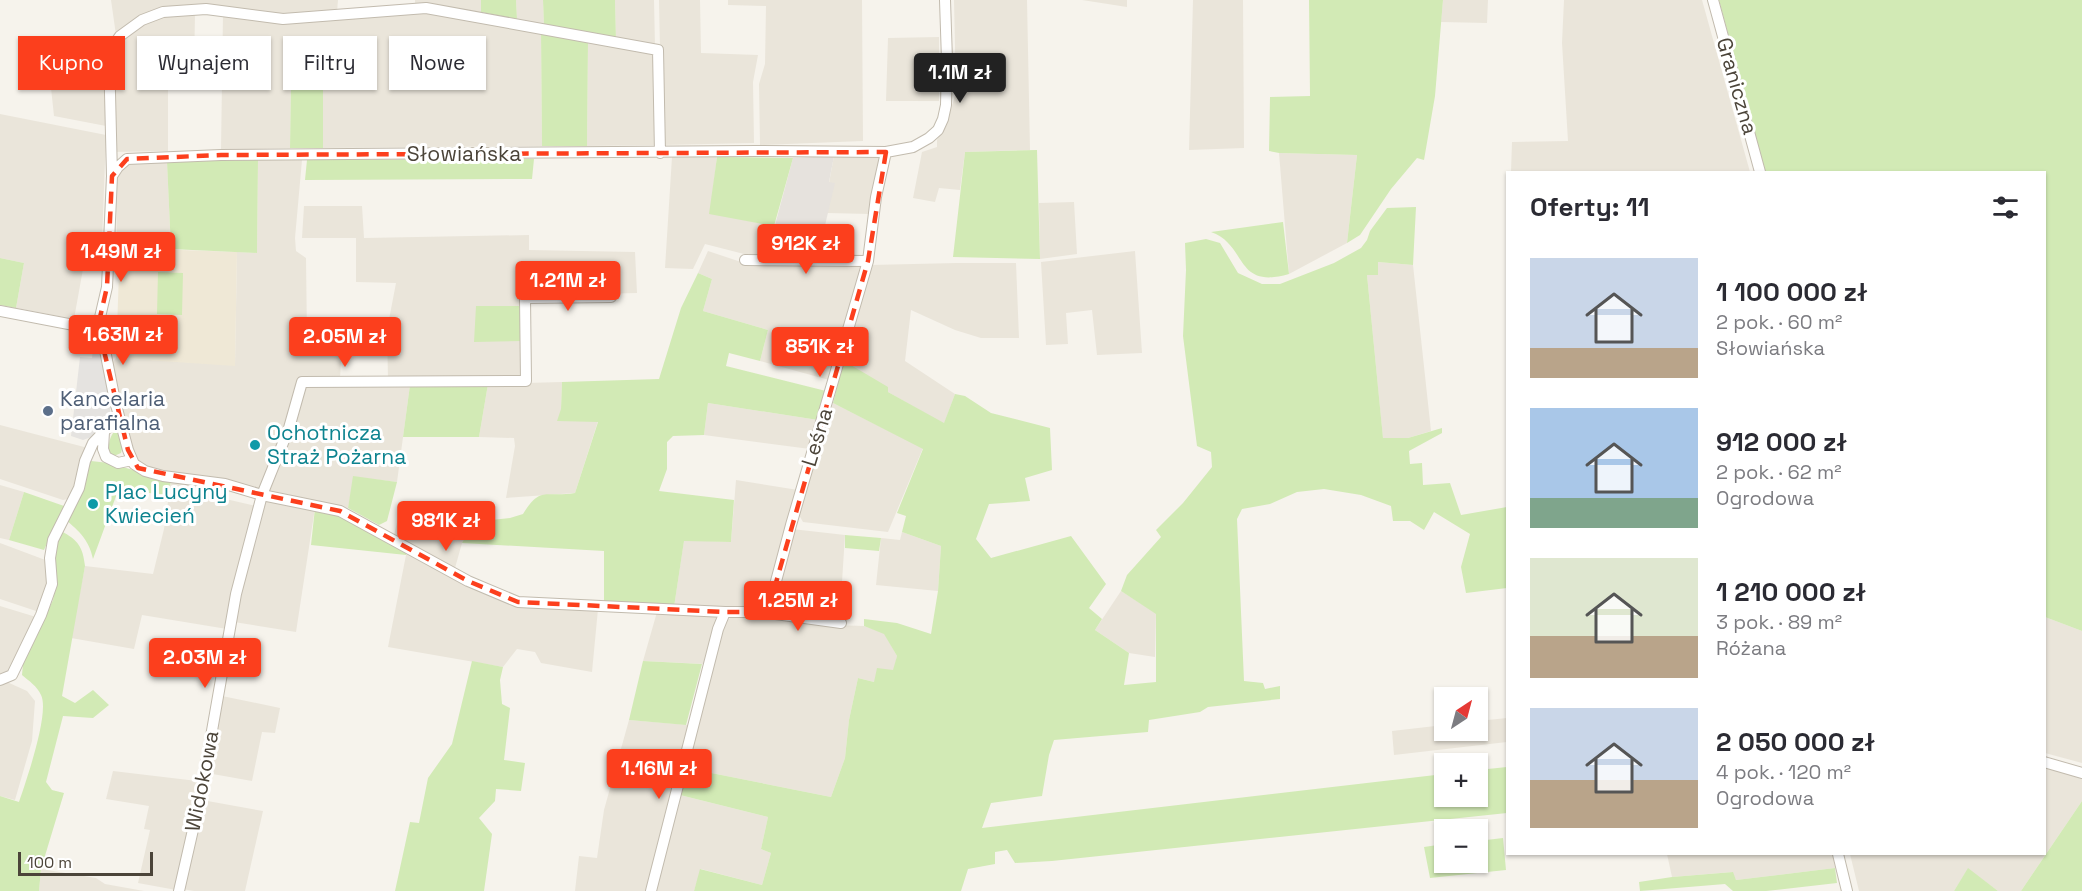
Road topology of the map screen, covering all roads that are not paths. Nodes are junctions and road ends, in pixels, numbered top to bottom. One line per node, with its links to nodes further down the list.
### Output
1 (945, 0): 3 (street, Słowiańska)
2 (1713, 0): 5 (street, Graniczna)
3 (886, 152): 4 (street, Słowiańska); 8 (street, Leśna)
4 (660, 153): 6 (street, Słowiańska); 6 (street)
5 (1760, 171)
6 (112, 176): 11 (street)
7 (745, 260): 8 (street)
8 (868, 261): 19 (street, Leśna)
9 (611, 297): 17 (street, Widokowa)
10 (0, 311): 11 (street)
11 (98, 326): 12 (street)
12 (119, 416): 13 (street); 15 (street)
13 (104, 432): 14 (street); 16 (street)
14 (88, 456): 16 (street); 21 (street)
15 (132, 460): 16 (street); 17 (street)
16 (111, 461)
17 (262, 495): 18 (street); 25 (street, Widokowa)
18 (725, 612): 19 (street); 26 (street)
19 (760, 612): 20 (street)
20 (841, 623)
21 (0, 680)
22 (2046, 763): 23 (street)
23 (2082, 773)
24 (1838, 855): 27 (street)
25 (179, 891)
26 (651, 891)
27 (1847, 891)

